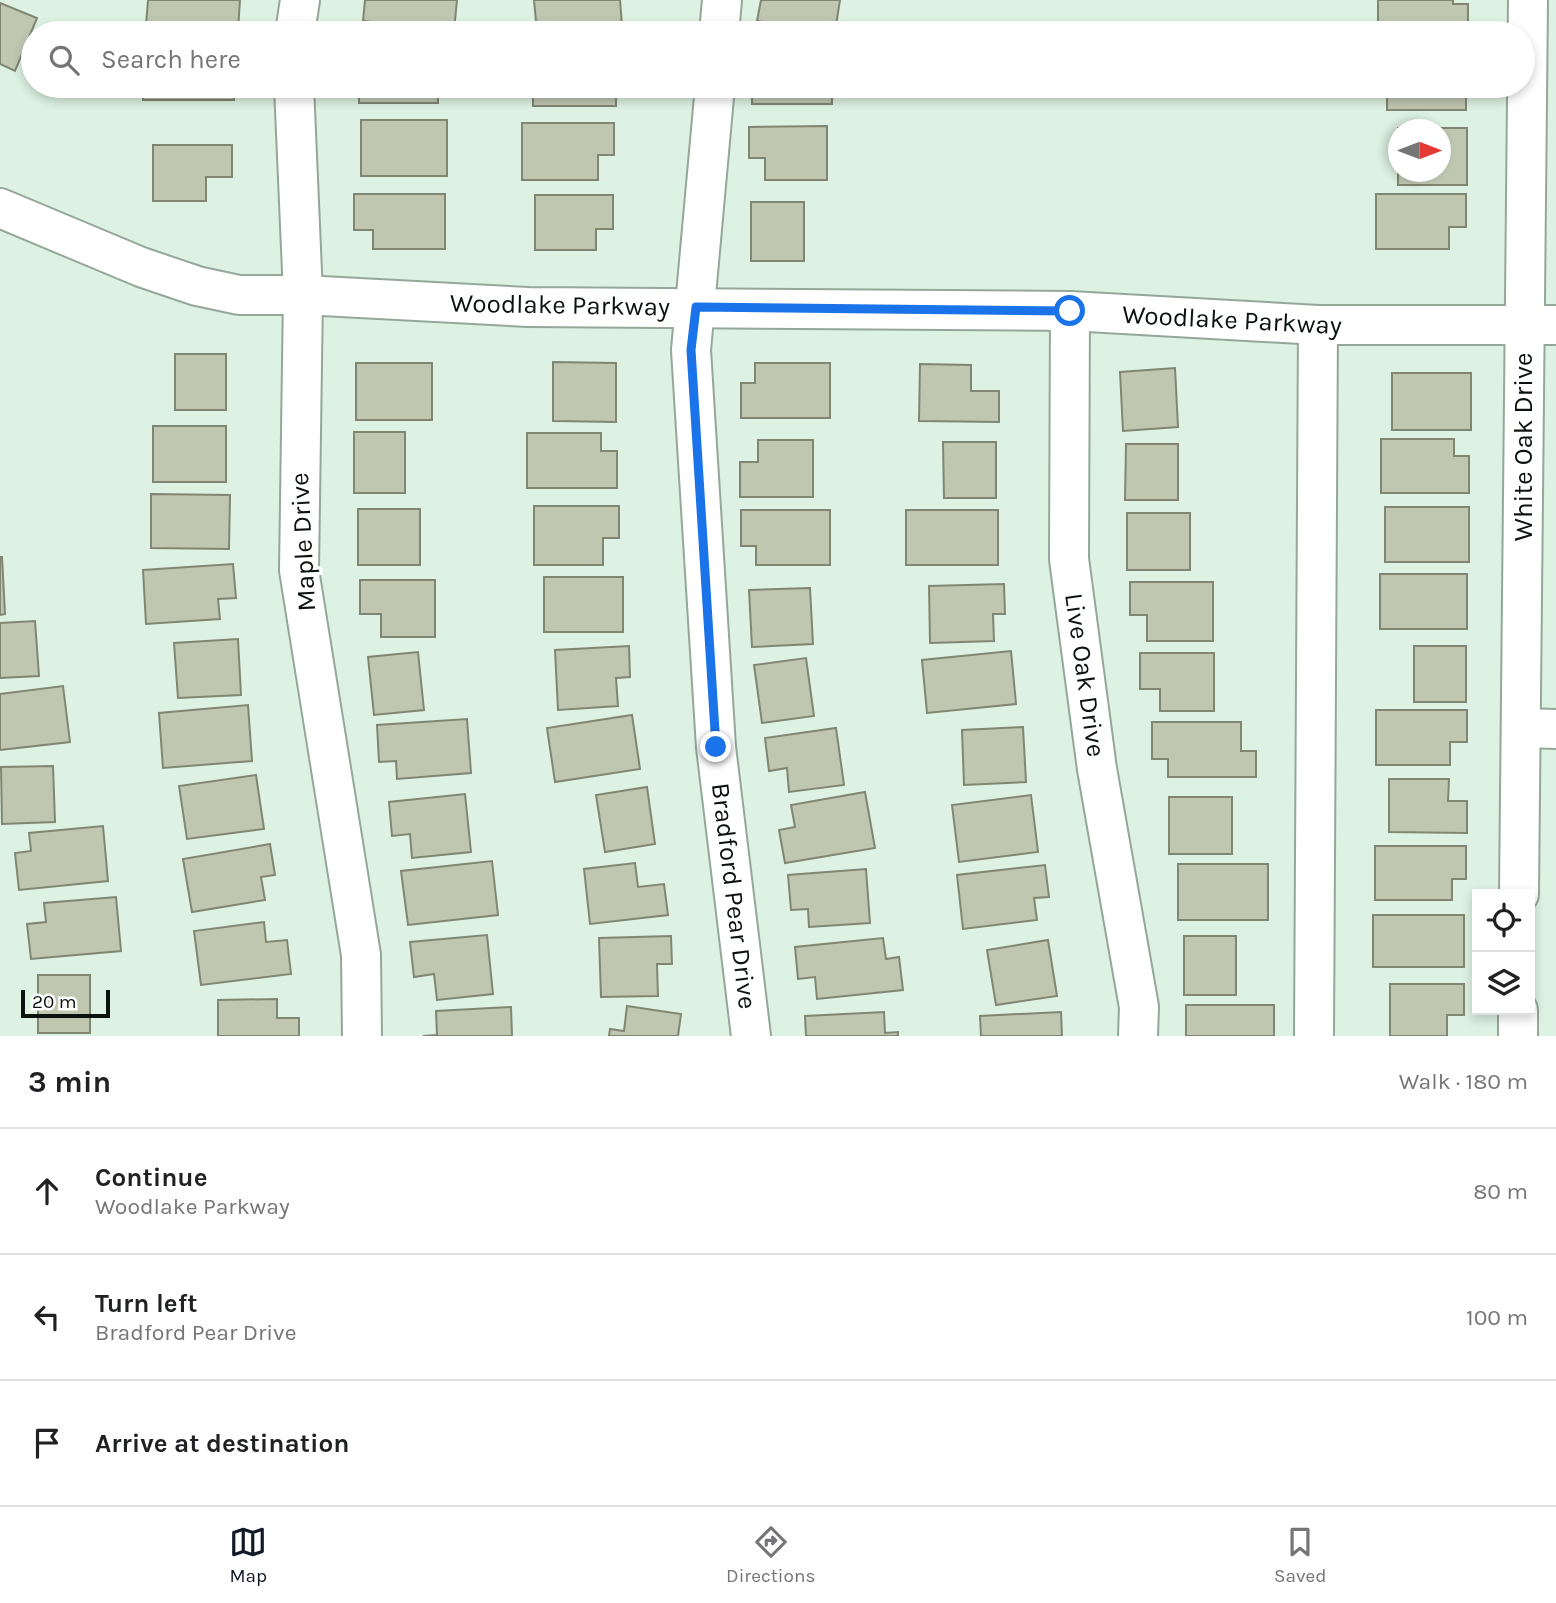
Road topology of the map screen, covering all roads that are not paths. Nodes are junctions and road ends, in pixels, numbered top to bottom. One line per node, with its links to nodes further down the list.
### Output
1 (300, 0): 4 (street)
2 (722, 0): 5 (street)
3 (1528, 0): 6 (street, White Oak Drive)
4 (297, 21)
5 (720, 21)
6 (1529, 21)
7 (295, 98): 11 (street, Maple Drive)
8 (714, 98): 12 (street, Bradford Pear Drive)
9 (1532, 98): 15 (street, White Oak Drive)
10 (0, 208): 11 (street, Woodlake Parkway)
11 (303, 295): 12 (street, Woodlake Parkway); 19 (street, Maple Drive)
12 (696, 307): 13 (street, Woodlake Parkway); 20 (street, Bradford Pear Drive)
13 (1070, 311): 14 (street, Woodlake Parkway); 21 (street, Live Oak Drive)
14 (1318, 326): 15 (street, Woodlake Parkway); 22 (street)
15 (1540, 326): 16 (street, White Oak Drive)
16 (1538, 729): 17 (street, White Oak Drive)
17 (1520, 889)
18 (1518, 1015): 23 (street)
19 (362, 1036)
20 (751, 1036)
21 (1138, 1036)
22 (1314, 1036)
23 (1518, 1036)

